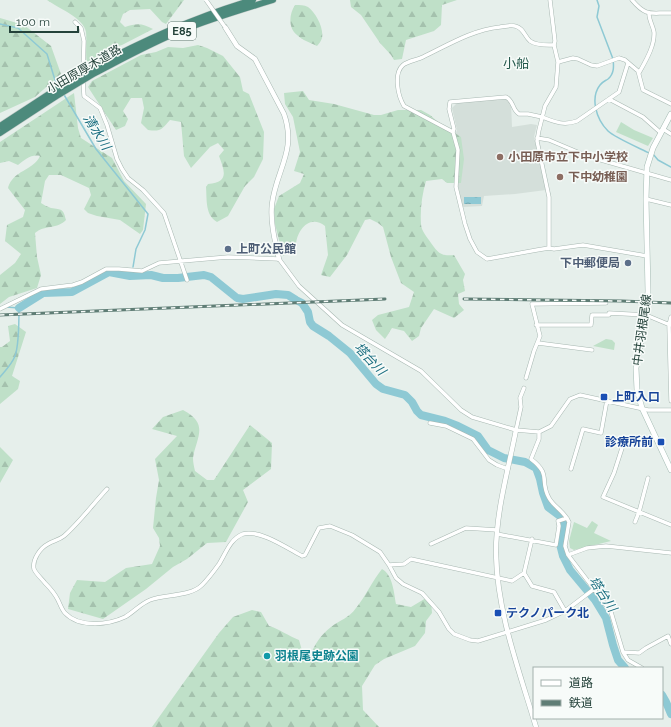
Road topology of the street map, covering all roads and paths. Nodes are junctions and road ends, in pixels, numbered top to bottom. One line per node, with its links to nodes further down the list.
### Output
1 (206, 0): 9 (street, bridge)
2 (253, 0): 13 (highway, 小田原厚木道路 / E85)
3 (273, 0): 13 (highway, 小田原厚木道路 / E85)
4 (550, 0): 10 (street)
5 (632, 0): 7 (street)
6 (671, 13): 7 (street)
7 (648, 14): 14 (street)
8 (75, 22): 33 (street)
9 (224, 28): 32 (street)
10 (554, 45): 11 (street); 22 (street)
11 (558, 62): 12 (street); 19 (street)
12 (628, 63): 14 (street); 16 (street)
13 (94, 71): 15 (highway, 小田原厚木道路 / E85, bridge)
14 (639, 74): 17 (street)
15 (54, 95): 20 (highway, 小田原厚木道路 / E85); 23 (highway, 小田原厚木道路 / E85)
16 (609, 99): 19 (street); 21 (street)
17 (671, 104)
18 (671, 114): 21 (main road)
19 (542, 117): 22 (street); 25 (street)
20 (0, 126)
21 (662, 131): 24 (street); 26 (main road, 中井羽根尾線)
22 (453, 132): 30 (street)
23 (0, 133)
24 (671, 134)
25 (537, 138): 26 (street); 30 (street)
26 (647, 174): 27 (street); 28 (main road, 中井羽根尾線)
27 (671, 180)
28 (646, 199): 29 (street); 31 (main road, 中井羽根尾線)
29 (671, 205)
30 (549, 248): 31 (street)
31 (647, 256): 37 (main road, 中井羽根尾線)
32 (279, 259): 33 (street); 51 (street)
33 (181, 262): 34 (street); 36 (street)
34 (187, 280)
35 (606, 303): 39 (street)
36 (0, 309)
37 (646, 315): 39 (street); 40 (street); 48 (main road, 中井羽根尾線)
38 (671, 318): 40 (street)
39 (536, 325): 41 (street)
40 (670, 325): 45 (street)
41 (538, 344): 42 (street); 43 (street)
42 (592, 350)
43 (526, 378)
44 (524, 388): 51 (street)
45 (671, 395): 47 (street)
46 (607, 400): 48 (street); 52 (street); 55 (street)
47 (671, 401)
48 (642, 408): 49 (street); 56 (main road, 中井羽根尾線)
49 (671, 410)
50 (430, 423): 54 (street)
51 (516, 430): 52 (street); 54 (street)
52 (539, 432): 60 (street)
53 (623, 445): 59 (street)
54 (508, 467): 63 (street)
55 (570, 469)
56 (671, 470)
57 (648, 478): 59 (street)
58 (107, 489): 68 (street)
59 (639, 512): 61 (street); 62 (street)
60 (567, 518): 64 (street); 67 (street)
61 (635, 522)
62 (671, 525)
63 (497, 532): 64 (street); 65 (street); 70 (street)
64 (532, 540): 69 (street)
65 (431, 544)
66 (671, 552): 67 (street)
67 (568, 555): 71 (street)
68 (389, 565): 70 (street); 73 (street)
69 (524, 573): 70 (street); 72 (street)
70 (498, 578): 73 (street)
71 (594, 589): 72 (street); 75 (street)
72 (565, 611): 73 (street)
73 (508, 632): 77 (street)
74 (671, 644): 75 (street)
75 (623, 652): 76 (street)
76 (640, 667)
77 (533, 717)

